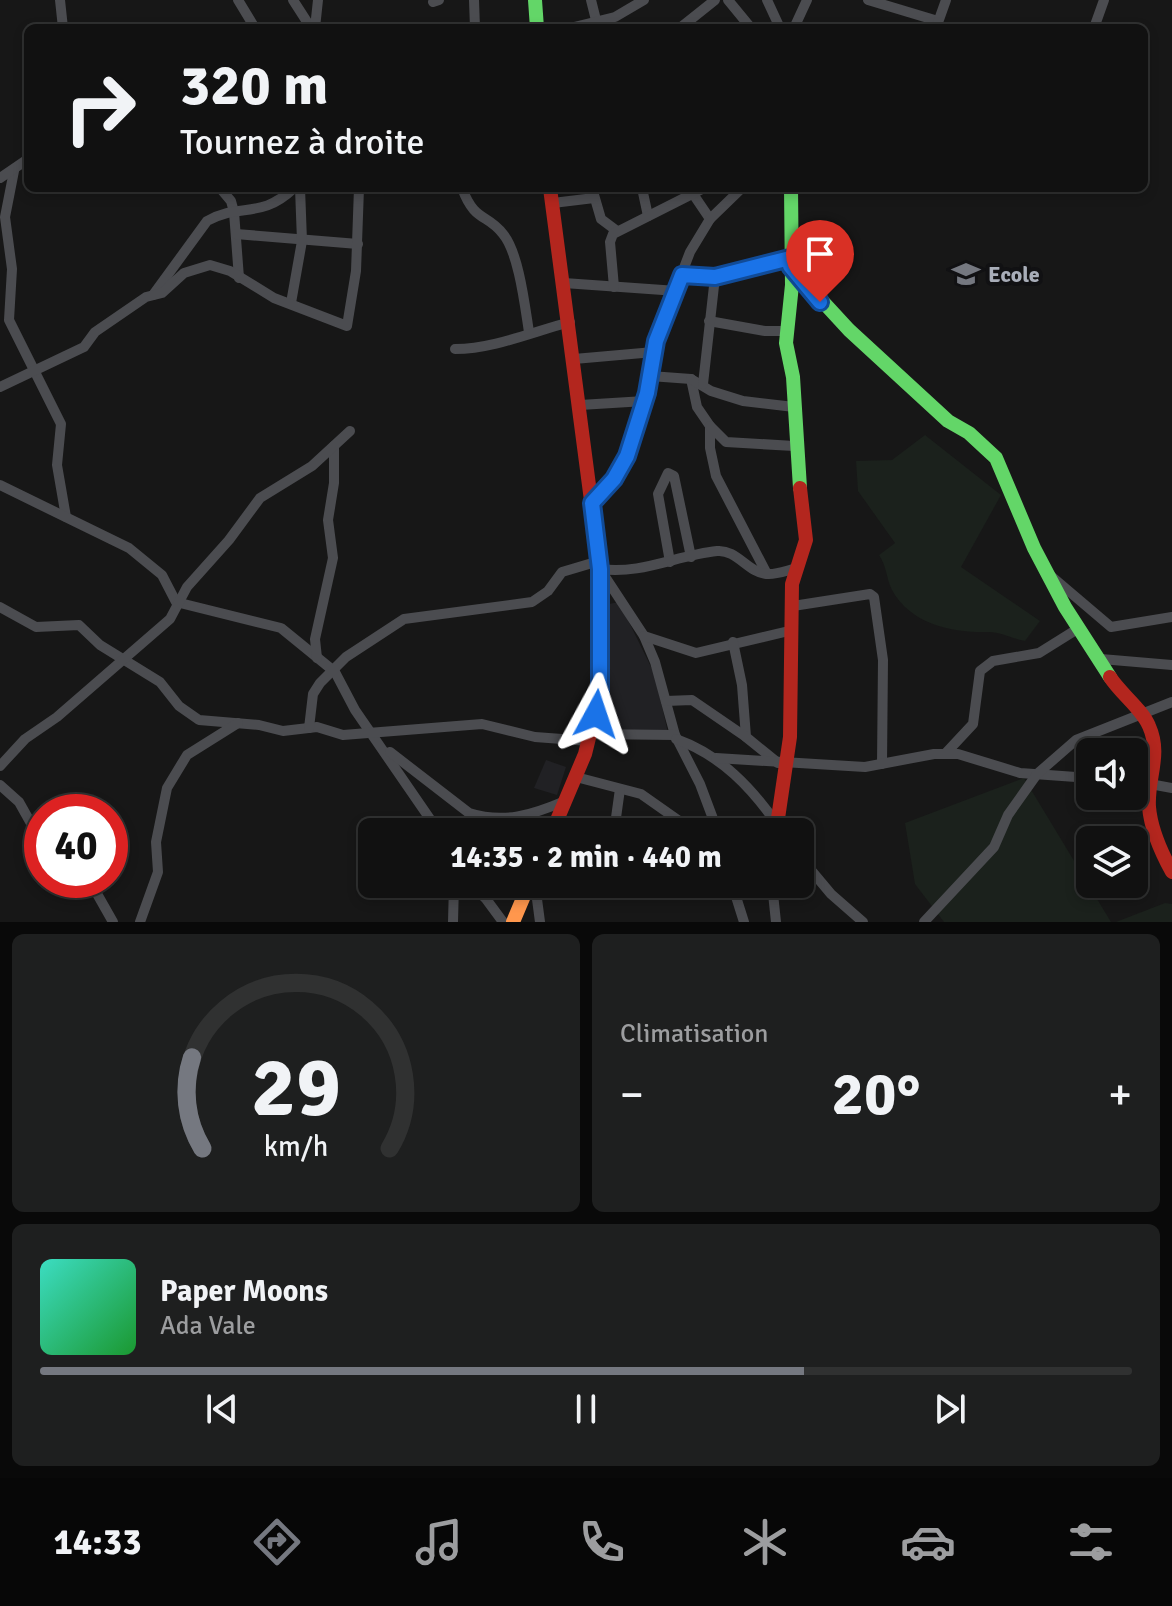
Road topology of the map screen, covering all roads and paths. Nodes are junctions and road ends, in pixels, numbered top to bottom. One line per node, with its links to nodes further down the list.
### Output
1 (60, 0): 17 (street)
2 (238, 0): 18 (street)
3 (293, 0): 19 (street)
4 (318, 0): 20 (street)
5 (474, 0): 21 (street)
6 (535, 0): 22 (street)
7 (591, 0): 23 (street)
8 (644, 0): 16 (street)
9 (715, 0): 25 (street)
10 (728, 0): 26 (street)
11 (767, 0): 27 (street)
12 (807, 0): 28 (street)
13 (868, 0): 29 (street)
14 (946, 0): 29 (street)
15 (1104, 0): 30 (street)
16 (632, 4): 24 (street)
17 (63, 24)
18 (253, 24)
19 (310, 24)
20 (314, 24)
21 (475, 24)
22 (537, 24)
23 (597, 24)
24 (601, 24)
25 (685, 24)
26 (748, 24)
27 (778, 24)
28 (796, 24)
29 (937, 24)
30 (1095, 24)
31 (24, 162): 32 (street)
32 (14, 171): 33 (street); 69 (street)
33 (0, 178)
34 (223, 192): 46 (street)
35 (292, 192): 46 (street)
36 (297, 192): 51 (street)
37 (359, 192): 52 (street)
38 (464, 192): 65 (street)
39 (643, 192): 47 (street)
40 (689, 192): 47 (street)
41 (692, 192): 48 (street)
42 (732, 192): 48 (street)
43 (791, 192): 53 (street)
44 (593, 193): 45 (street); 49 (street)
45 (552, 195): 57 (street)
46 (234, 212): 50 (street); 60 (street)
47 (648, 216): 49 (street)
48 (710, 219): 54 (street)
49 (617, 231): 58 (street)
50 (236, 234): 51 (street); 56 (street)
51 (302, 241): 52 (street); 61 (street)
52 (358, 244): 61 (street)
53 (790, 262): 55 (street); 64 (street); 89 (street)
54 (682, 275): 55 (street); 59 (street)
55 (715, 277): 62 (street)
56 (239, 278): 60 (street); 61 (street)
57 (564, 283): 58 (street); 63 (street)
58 (614, 287): 59 (street)
59 (677, 291): 67 (street)
60 (153, 295): 69 (street)
61 (291, 303)
62 (709, 321): 64 (street); 72 (street)
63 (570, 322): 65 (street); 68 (street)
64 (787, 331): 76 (street)
65 (529, 332): 66 (street)
66 (455, 349)
67 (654, 352): 68 (street); 70 (street)
68 (574, 359): 75 (street)
69 (36, 373): 73 (street); 83 (street)
70 (650, 376): 71 (street); 74 (street)
71 (691, 379): 72 (street); 77 (street)
72 (703, 384): 76 (street)
73 (0, 387)
74 (645, 401): 75 (street); 82 (street)
75 (580, 405): 82 (street)
76 (794, 407): 80 (street)
77 (710, 426): 80 (street); 88 (street)
78 (350, 431): 79 (street)
79 (334, 446): 90 (street); 98 (street)
80 (794, 446): 87 (street)
81 (0, 485): 83 (street)
82 (592, 503): 86 (street)
83 (66, 517): 90 (street)
84 (691, 557): 85 (street); 85 (street); 88 (street)
85 (670, 562): 86 (street)
86 (600, 565): 96 (street); 102 (street); 111 (street)
87 (798, 568): 88 (street); 91 (street)
88 (767, 574)
89 (1050, 575): 93 (street); 94 (street)
90 (176, 602): 98 (street); 100 (street)
91 (793, 606): 95 (street); 115 (street)
92 (0, 607): 100 (street)
93 (1172, 617)
94 (1079, 628): 99 (street); 112 (street)
95 (793, 630): 97 (street); 114 (street)
96 (644, 636): 97 (street); 103 (street)
97 (733, 642): 110 (street)
98 (317, 658): 102 (street)
99 (1101, 659): 101 (street); 105 (street)
100 (124, 661): 106 (street); 116 (street)
101 (1172, 665)
102 (333, 670): 107 (street); 108 (street)
103 (666, 701): 109 (street); 110 (street)
104 (1172, 702): 105 (street)
105 (1140, 715): 117 (street); 122 (street)
106 (238, 723): 107 (street); 144 (street)
107 (309, 728): 108 (street)
108 (371, 734): 111 (street); 125 (street); 127 (street)
109 (675, 737): 111 (street); 113 (street); 131 (street)
110 (746, 737): 114 (street)
111 (590, 738): 118 (street)
112 (945, 754): 115 (street); 117 (street)
113 (716, 758): 114 (street); 132 (street)
114 (782, 763): 115 (street); 133 (street)
115 (882, 764)
116 (0, 766)
117 (1037, 774): 119 (street); 152 (street)
118 (576, 777): 124 (street); 125 (street)
119 (1076, 777)
120 (1148, 784): 122 (street)
121 (0, 785): 126 (street)
122 (1151, 785): 123 (street); 134 (street)
123 (1172, 788)
124 (620, 789): 129 (street); 130 (street)
125 (565, 801): 128 (street)
126 (24, 811)
127 (429, 818)
128 (558, 818)
129 (616, 818)
130 (677, 818)
131 (713, 818)
132 (770, 818)
133 (780, 818)
134 (1172, 872)
135 (814, 874): 151 (street)
136 (99, 898): 143 (street)
137 (454, 898): 145 (street)
138 (485, 898): 146 (street)
139 (525, 898): 147 (street)
140 (535, 898): 148 (street)
141 (736, 898): 149 (street)
142 (773, 898): 150 (street)
143 (113, 922)
144 (140, 922)
145 (453, 922)
146 (503, 922)
147 (513, 922)
148 (540, 922)
149 (744, 922)
150 (776, 922)
151 (863, 922)
152 (924, 922)

